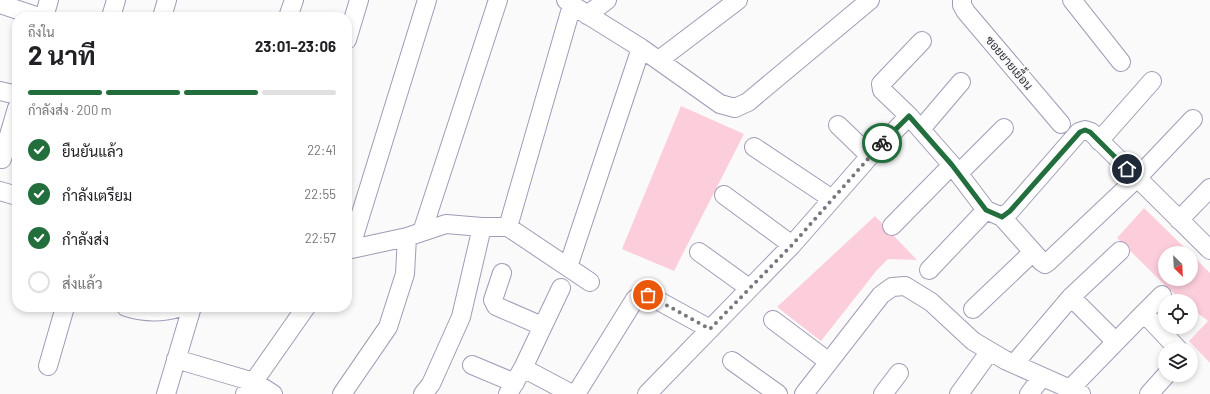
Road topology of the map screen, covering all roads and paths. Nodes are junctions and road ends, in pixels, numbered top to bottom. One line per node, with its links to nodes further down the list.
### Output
1 (49, 0): 16 (street)
2 (116, 0): 17 (street)
3 (167, 0): 18 (street)
4 (294, 0): 19 (street)
5 (359, 0): 21 (street)
6 (427, 0): 54 (street)
7 (498, 0): 53 (street)
8 (607, 0): 20 (street)
9 (738, 0): 24 (street)
10 (870, 0): 24 (street)
11 (962, 0): 32 (street, ซอยยายเยื้อน)
12 (1072, 0): 25 (street)
13 (569, 2): 20 (street); 52 (street)
14 (0, 4): 15 (street)
15 (24, 12)
16 (45, 12)
17 (112, 12)
18 (163, 12)
19 (290, 12)
20 (587, 15): 23 (street)
21 (352, 23)
22 (922, 41): 30 (street)
23 (641, 48): 24 (street); 61 (street)
24 (659, 60)
25 (1121, 62)
26 (1152, 81): 37 (street)
27 (961, 82): 36 (street)
28 (0, 91): 29 (street)
29 (12, 94)
30 (909, 116): 36 (street); 39 (street)
31 (1193, 119): 42 (street)
32 (1061, 124)
33 (12, 125): 40 (street)
34 (838, 125): 39 (street)
35 (1004, 128): 41 (street)
36 (921, 129): 41 (street)
37 (1099, 141): 42 (street); 48 (street)
38 (754, 147): 47 (street)
39 (870, 156): 47 (street)
40 (2, 159)
41 (956, 169): 48 (street); 50 (street)
42 (1137, 178): 49 (street); 60 (street)
43 (1210, 188): 49 (street)
44 (0, 191): 45 (street)
45 (12, 195)
46 (724, 195): 55 (street)
47 (832, 199): 55 (street)
48 (994, 213): 60 (street); 62 (street)
49 (1179, 220): 57 (street)
50 (892, 226)
51 (482, 227): 52 (street); 53 (street); 97 (street)
52 (508, 227): 61 (street)
53 (415, 234): 56 (street); 96 (street)
54 (352, 237)
55 (792, 245): 66 (street)
56 (352, 249)
57 (1210, 250)
58 (1120, 251): 67 (street)
59 (699, 252): 66 (street)
60 (1034, 252): 69 (street)
61 (568, 267): 64 (street)
62 (929, 270)
63 (502, 273): 77 (street)
64 (590, 282)
65 (561, 288): 77 (street)
66 (749, 288): 78 (street)
67 (1071, 298): 79 (street); 85 (street)
68 (1158, 299): 75 (street)
69 (973, 309)
70 (64, 312): 87 (street)
71 (140, 312): 72 (street)
72 (168, 312)
73 (190, 312): 82 (street)
74 (302, 312): 92 (street)
75 (1144, 313): 79 (street); 80 (street)
76 (774, 320): 84 (street)
77 (542, 326): 90 (street)
78 (710, 329): 99 (street); 100 (street)
79 (1116, 342): 93 (street)
80 (1171, 342)
81 (990, 351): 84 (street); 85 (street); 104 (street)
82 (176, 359): 92 (street); 94 (street)
83 (732, 361): 101 (street)
84 (829, 362): 102 (street)
85 (1014, 364): 89 (street)
86 (472, 365): 90 (street)
87 (48, 366)
88 (899, 373): 103 (street)
89 (1042, 377): 93 (street); 105 (street)
90 (515, 382): 98 (street)
91 (1160, 382): 106 (street)
92 (249, 388): 95 (street)
93 (1076, 392)
94 (166, 394)
95 (273, 394)
96 (342, 394)
97 (423, 394)
98 (572, 394)
99 (576, 394)
100 (647, 394)
101 (778, 394)
102 (804, 394)
103 (883, 394)
104 (959, 394)
105 (1029, 394)
106 (1149, 394)

